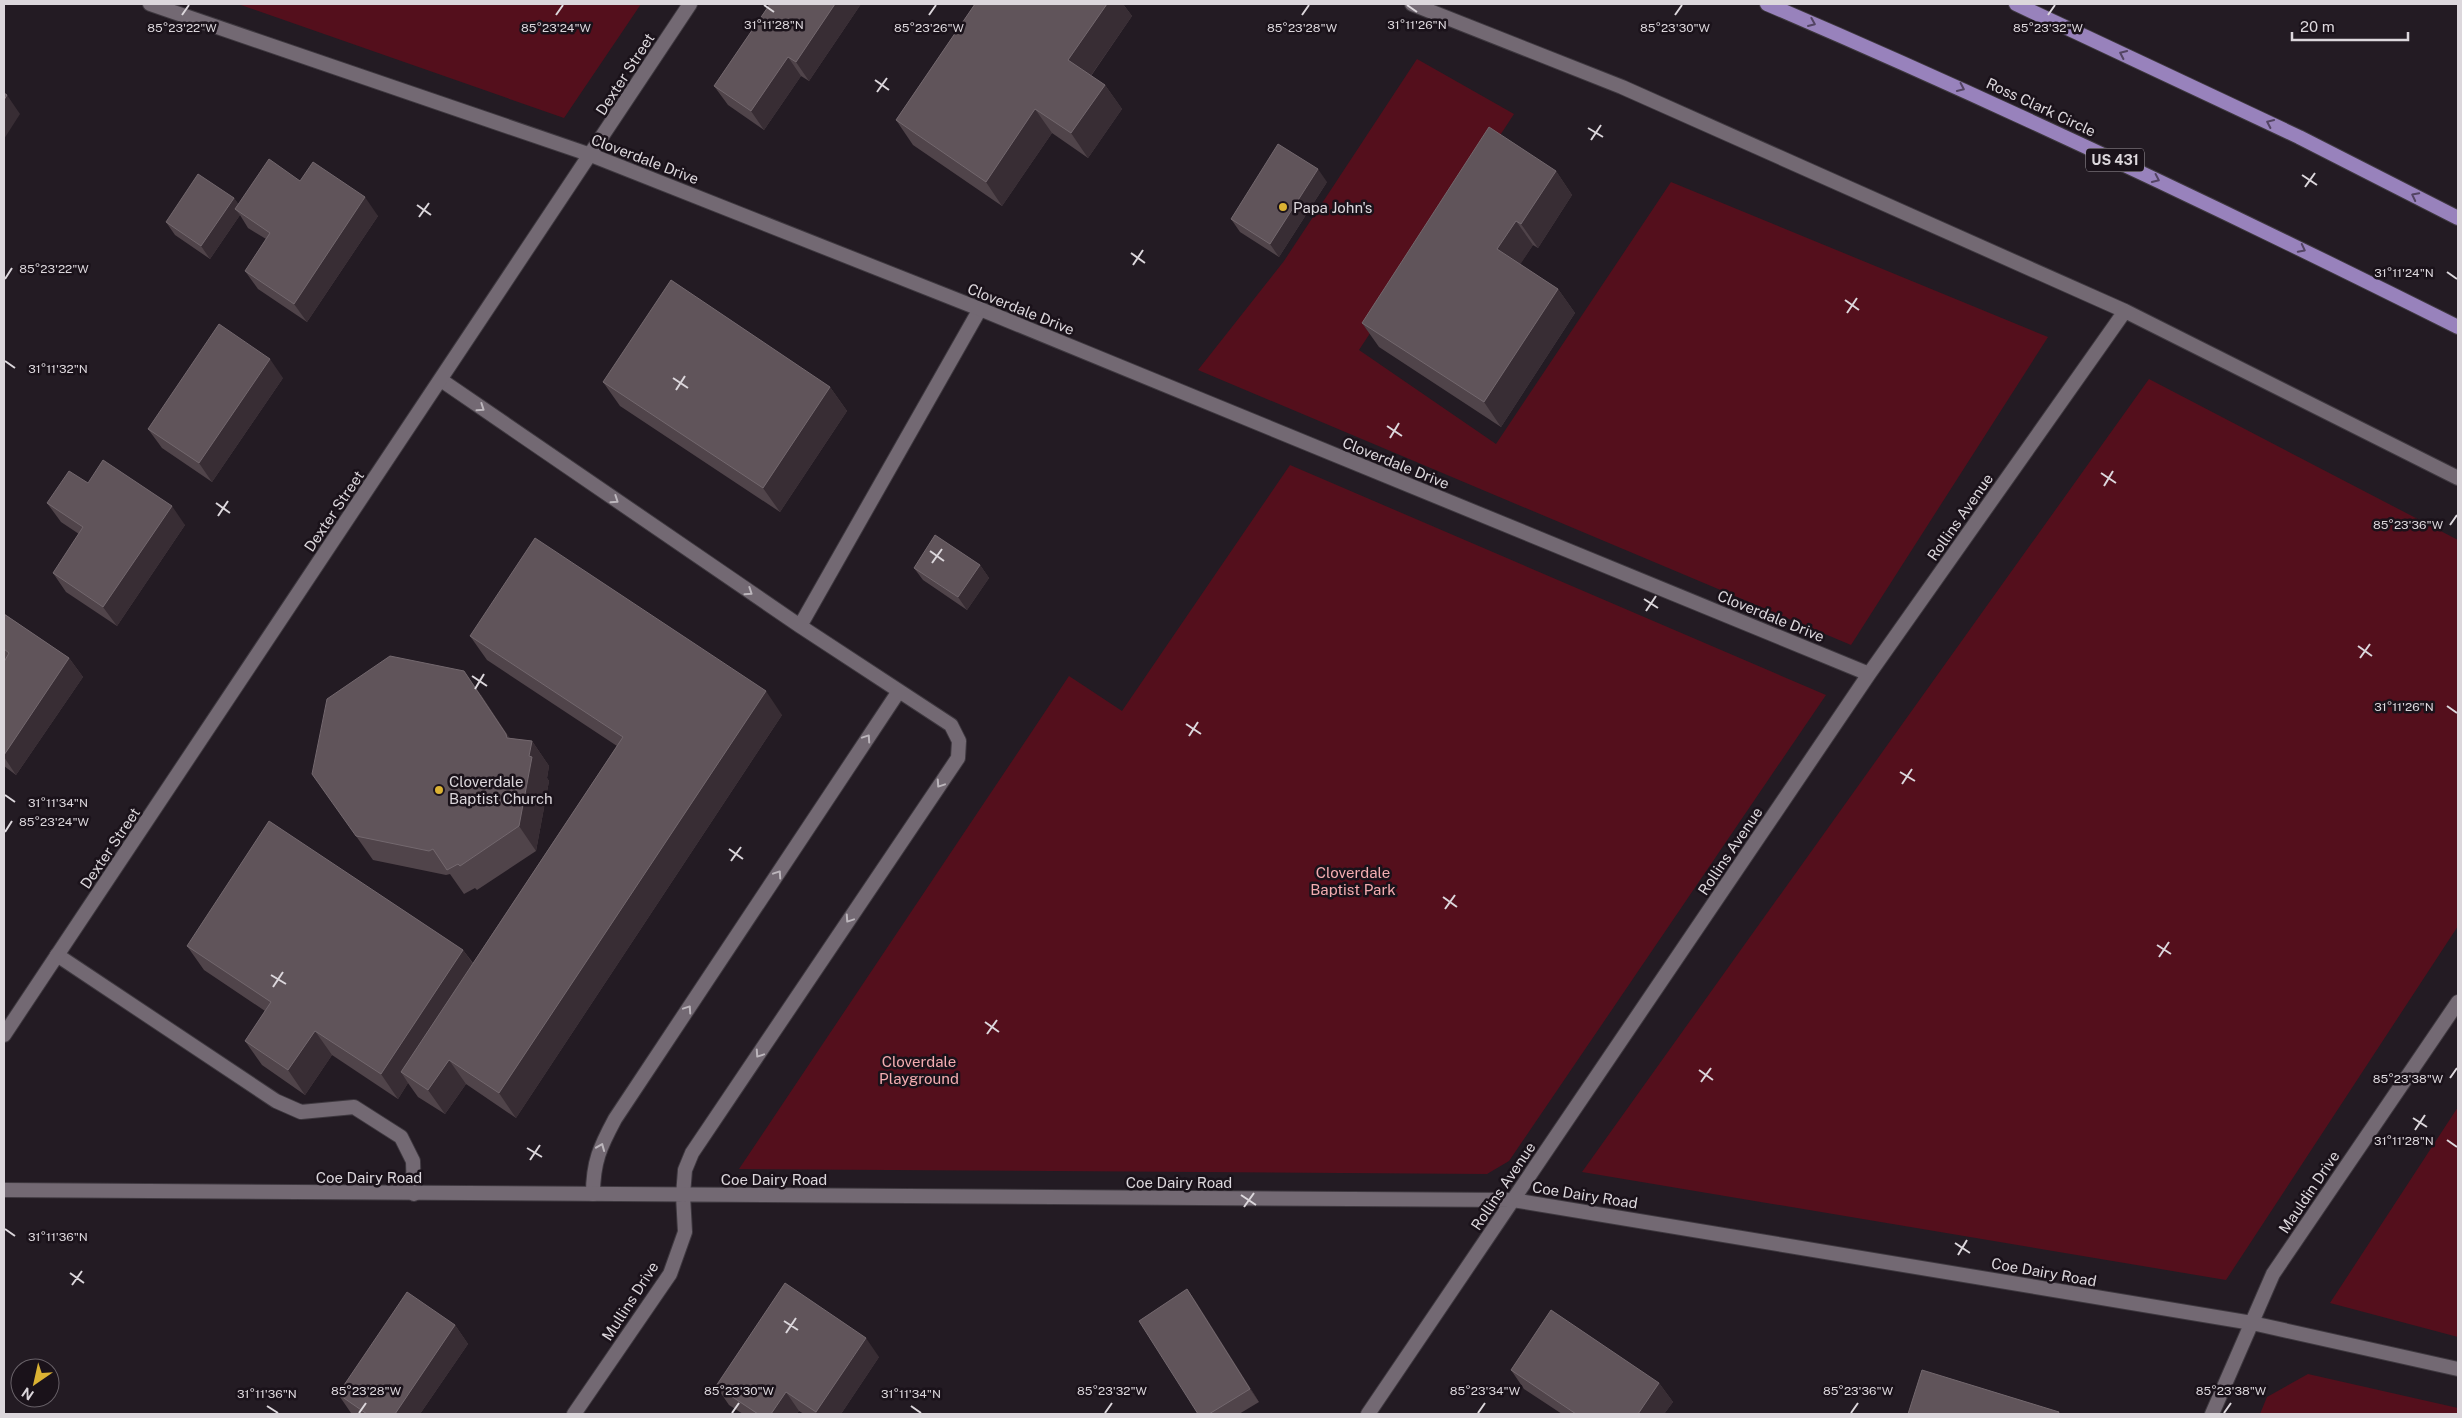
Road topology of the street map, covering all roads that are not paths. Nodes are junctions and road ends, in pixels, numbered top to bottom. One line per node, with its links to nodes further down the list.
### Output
1 (150, 4): 6 (street, Cloverdale Drive)
2 (690, 4): 6 (street, Dexter Street)
3 (1412, 4): 9 (street)
4 (1767, 4): 10 (highway, Ross Clark Circle / US 431, one-way to 10)
5 (2016, 4): 7 (highway, one-way to 5)
6 (592, 155): 8 (street, Cloverdale Drive); 11 (street, Dexter Street)
7 (2458, 218)
8 (980, 309): 13 (street); 14 (street, Cloverdale Drive)
9 (2125, 311): 12 (street); 14 (street, Rollins Avenue)
10 (2458, 327)
11 (441, 380): 13 (street, one-way to 13); 16 (street, Dexter Street)
12 (2458, 478)
13 (800, 626): 15 (street)
14 (1869, 674): 23 (street, Rollins Avenue)
15 (899, 691): 21 (street, one-way to 15); 22 (street, Mullins Drive, one-way to 22)
16 (57, 956): 18 (street, Dexter Street); 20 (street)
17 (2458, 1002): 24 (street, Mauldin Drive)
18 (4, 1035)
19 (4, 1190): 20 (street, Coe Dairy Road)
20 (414, 1194): 21 (street, Coe Dairy Road)
21 (593, 1194): 22 (street, Coe Dairy Road)
22 (683, 1195): 23 (street, Coe Dairy Road); 26 (street, Mullins Drive)
23 (1513, 1200): 24 (street, Coe Dairy Road); 27 (street, Rollins Avenue)
24 (2252, 1323): 25 (street, Coe Dairy Road); 28 (street, Mauldin Drive)
25 (2458, 1370)
26 (574, 1414)
27 (1368, 1414)
28 (2212, 1414)

